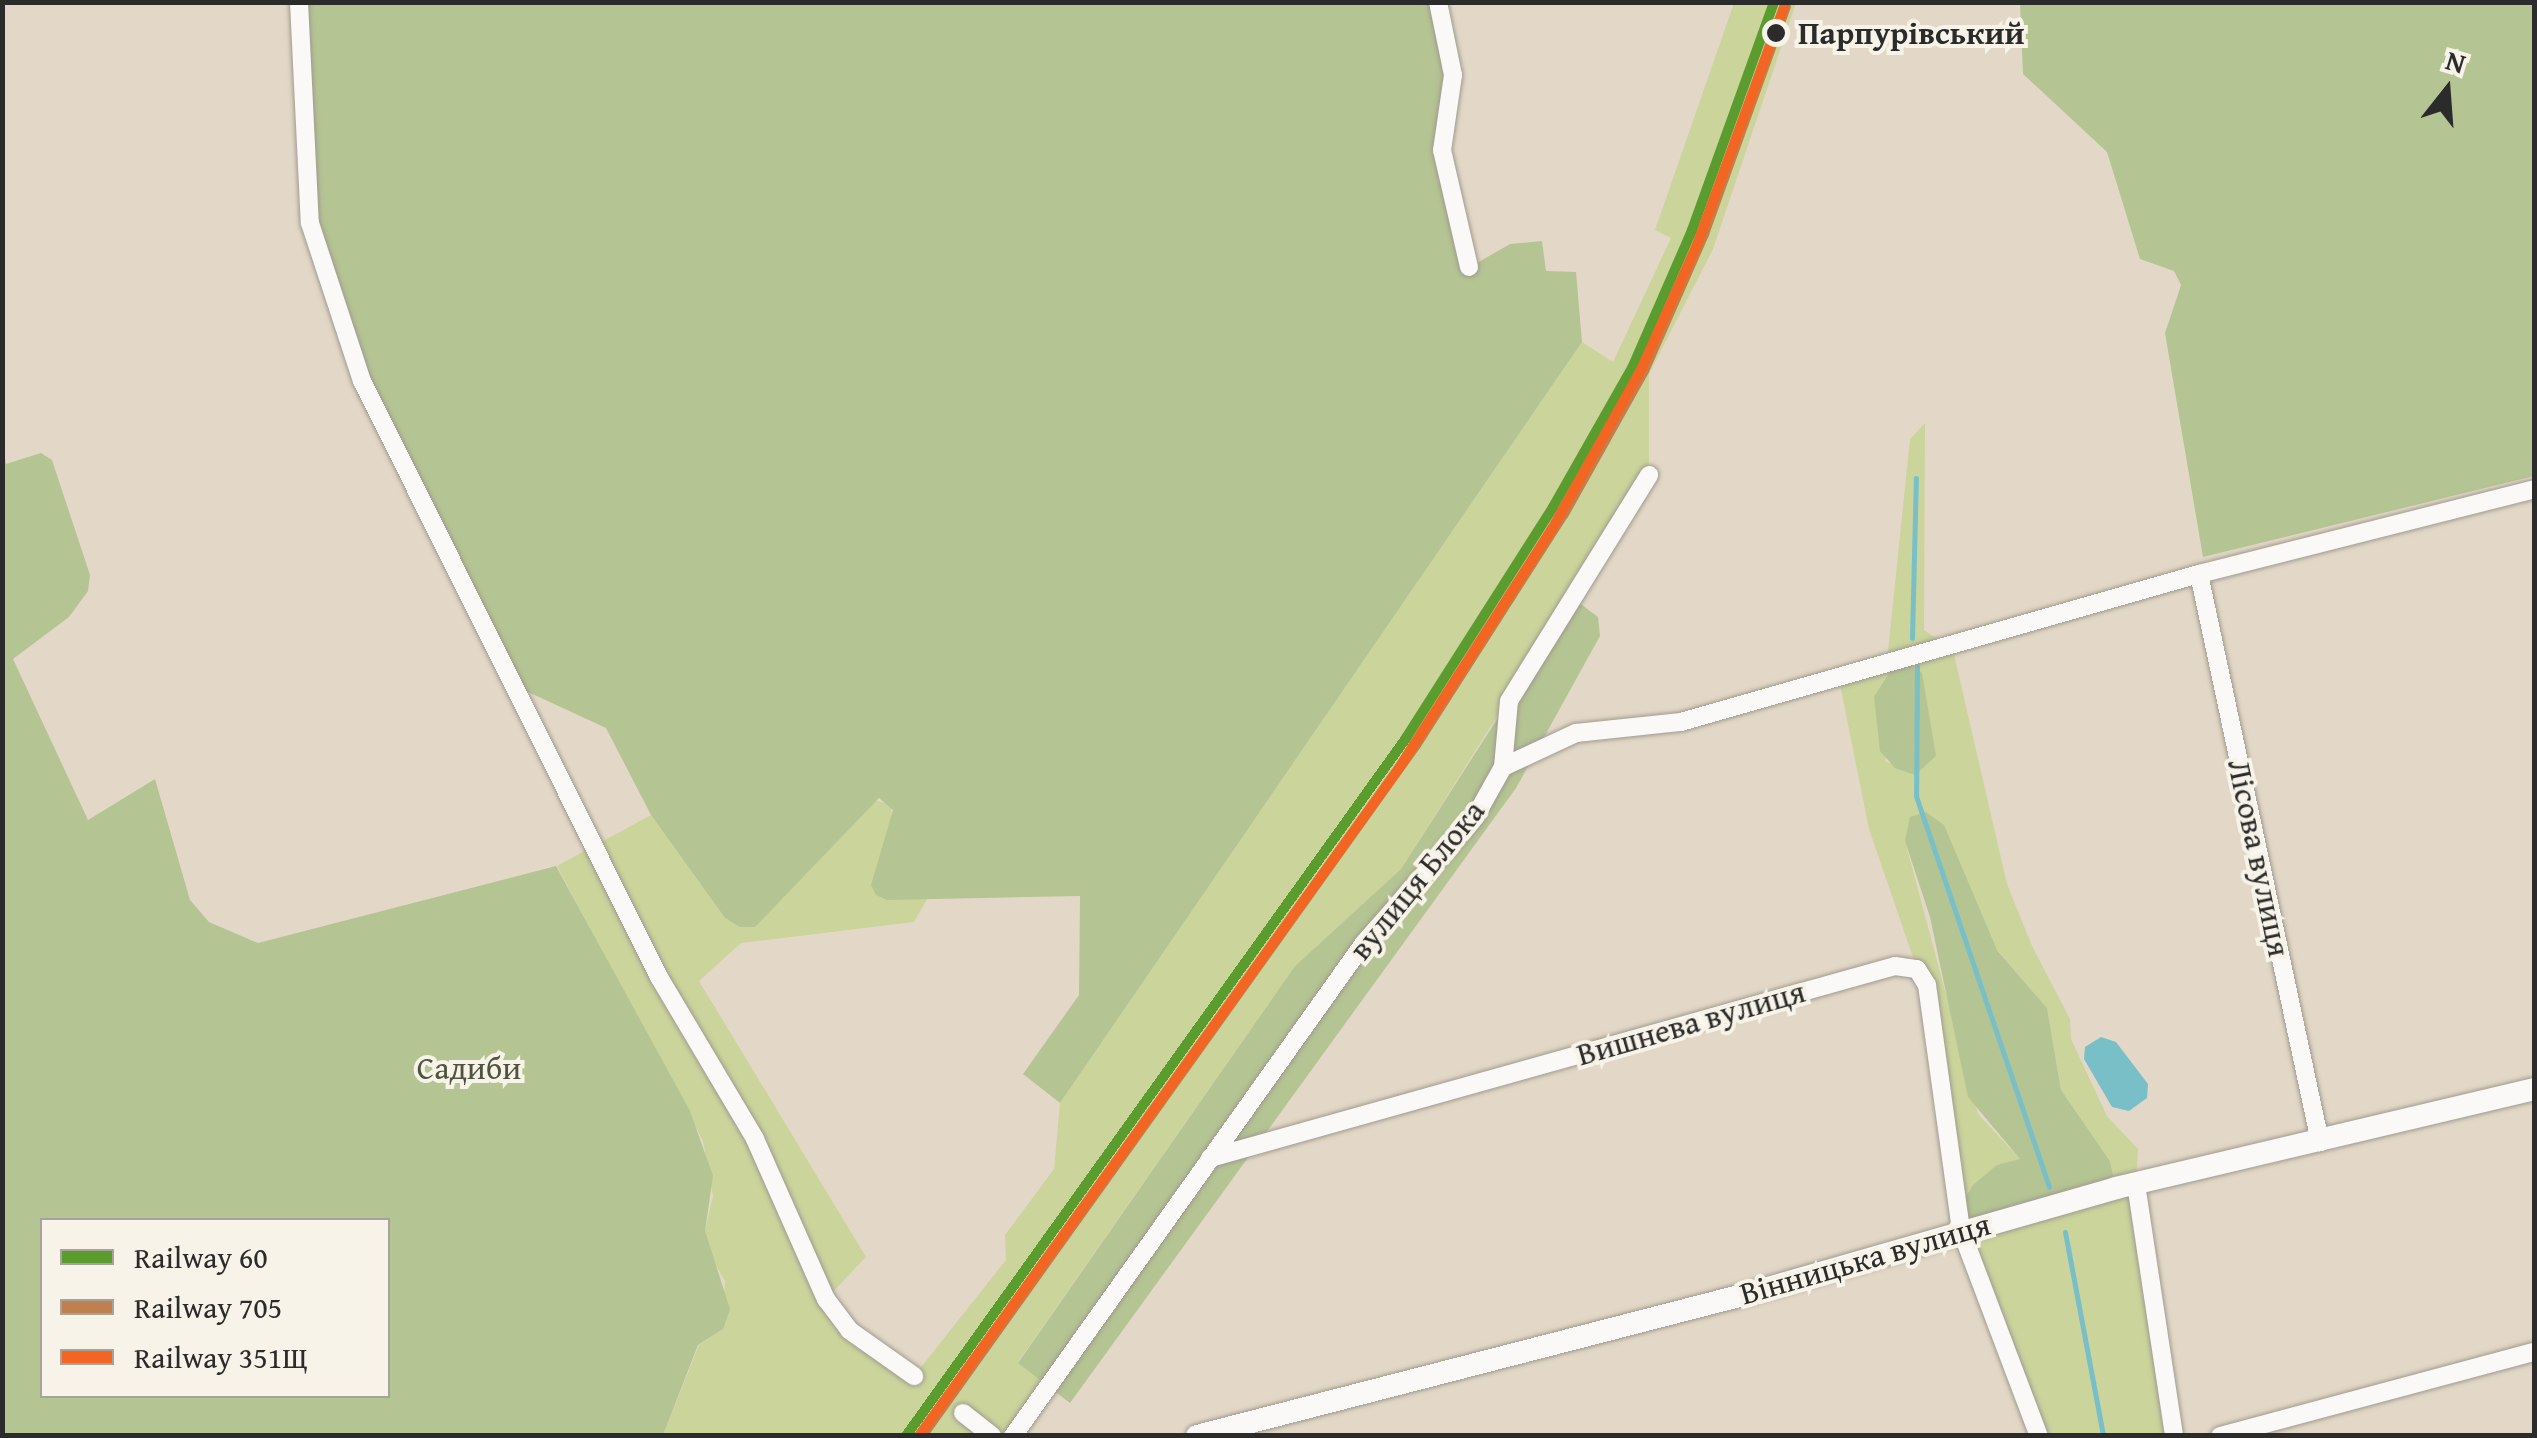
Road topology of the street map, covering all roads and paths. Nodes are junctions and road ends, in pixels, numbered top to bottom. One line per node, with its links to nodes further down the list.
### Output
1 (299, 2): 14 (street)
2 (1438, 2): 3 (street)
3 (1469, 268)
4 (1649, 475): 7 (street)
5 (2534, 489): 6 (street, вулиця Блока)
6 (2199, 574): 7 (street, вулиця Блока); 9 (street, Лісова вулиця)
7 (1502, 767): 10 (street, вулиця Блока)
8 (2534, 1089): 9 (street, Вінницька вулиця)
9 (2320, 1142): 11 (street, Вінницька вулиця)
10 (1210, 1158): 12 (street, Вишнева вулиця); 17 (street, вулиця Блока)
11 (2136, 1184): 12 (street, Вінницька вулиця); 20 (street)
12 (1961, 1230): 18 (street, Вінницька вулиця); 19 (street)
13 (2534, 1352): 21 (street)
14 (914, 1376)
15 (963, 1413): 16 (street)
16 (992, 1436)
17 (1013, 1436)
18 (1197, 1436)
19 (2039, 1436)
20 (2174, 1436)
21 (2220, 1436)

